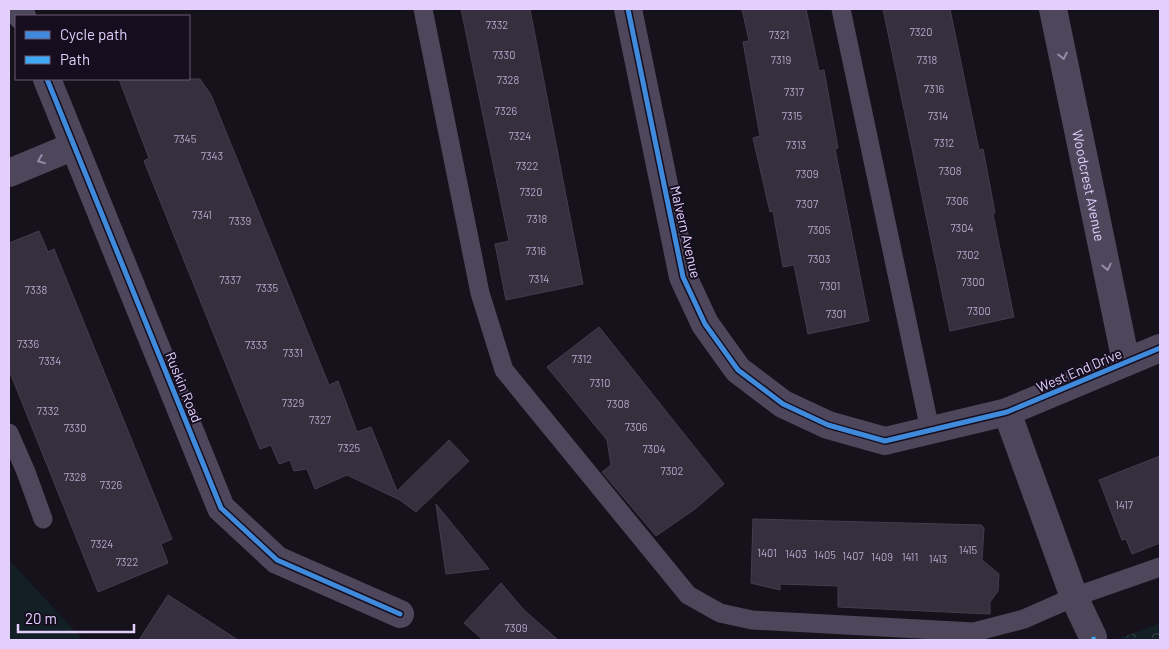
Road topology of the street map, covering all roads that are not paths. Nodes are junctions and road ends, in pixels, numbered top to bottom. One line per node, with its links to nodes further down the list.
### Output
1 (423, 9): 15 (lane)
2 (628, 9): 11 (street, Malvern Avenue)
3 (842, 9): 11 (lane)
4 (1053, 9): 9 (street, Woodcrest Avenue, one-way to 9)
5 (47, 80): 6 (street, Ruskin Road)
6 (74, 146): 7 (street, one-way to 7); 16 (street, Ruskin Road)
7 (9, 173)
8 (1160, 348): 9 (street, West End Drive)
9 (1126, 362): 10 (street, West End Drive)
10 (1006, 412): 11 (street, Malvern Avenue); 15 (street)
11 (930, 430)
12 (9, 433): 13 (lane)
13 (43, 519)
14 (1160, 567): 15 (lane)
15 (1074, 597): 17 (street)
16 (400, 614)
17 (1093, 637)

